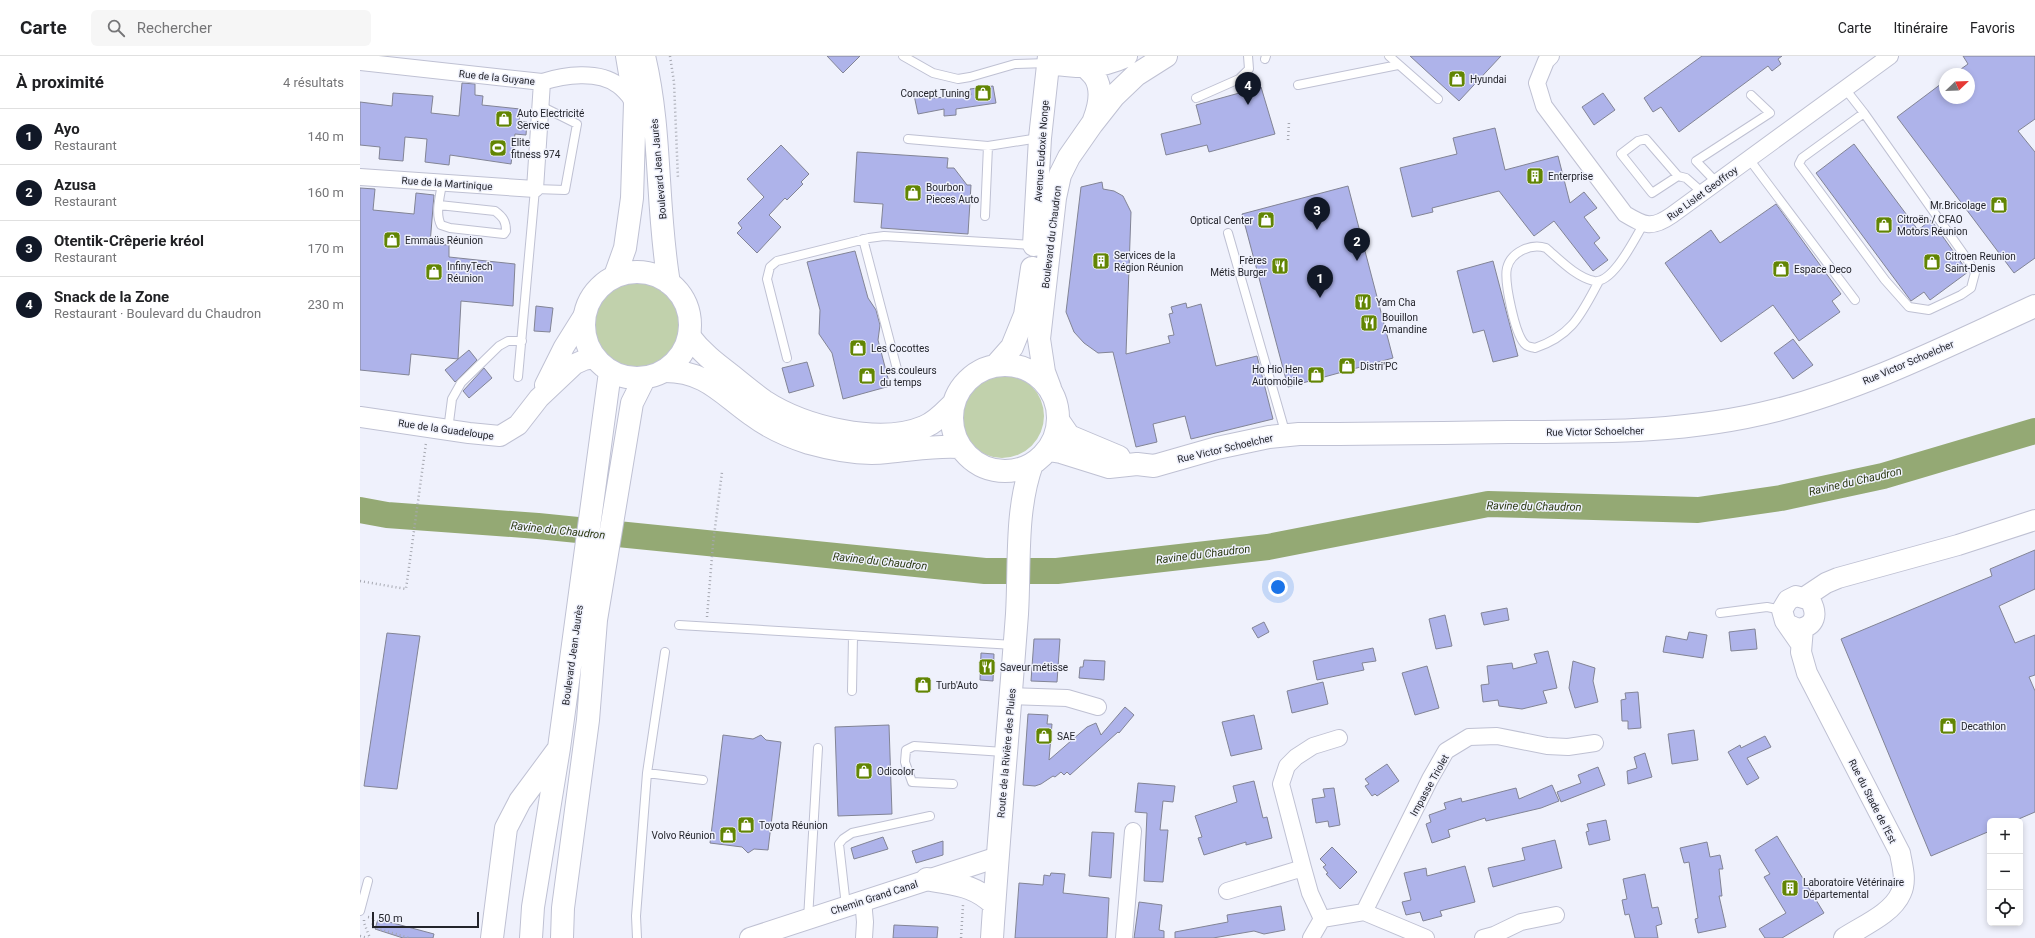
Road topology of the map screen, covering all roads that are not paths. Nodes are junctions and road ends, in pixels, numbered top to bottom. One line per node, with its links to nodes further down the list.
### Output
1 (627, 56): 22 (main road, Boulevard Jean Jaurès)
2 (644, 56): 44 (main road, Boulevard Jean Jaurès)
3 (904, 56): 11 (lane)
4 (1126, 56): 13 (main road)
5 (1142, 56): 18 (main road, Boulevard du Chaudron)
6 (1166, 56): 25 (main road, Boulevard du Chaudron)
7 (1248, 56): 20 (lane)
8 (1389, 56): 14 (lane)
9 (1551, 56): 38 (street)
10 (1890, 56): 17 (street, Rue Lislet Geoffroy)
11 (1049, 60): 13 (main road); 26 (main road, Avenue Eudoxie Nonge)
12 (360, 62): 15 (street, Rue de la Guyane)
13 (1080, 62): 18 (main road)
14 (1398, 65): 16 (lane); 21 (lane)
15 (542, 82): 22 (street); 23 (street, Rue de la Guyane)
16 (1298, 85)
17 (1846, 90): 24 (lane); 29 (street, Rue Lislet Geoffroy)
18 (1099, 93): 25 (main road); 41 (main road, Boulevard du Chaudron)
19 (1751, 95): 32 (lane)
20 (1196, 98)
21 (1438, 99)
22 (635, 103): 42 (main road, Boulevard Jean Jaurès)
23 (540, 106): 34 (street, Rue de la Guyane); 34 (lane)
24 (1864, 113): 24 (lane)
25 (1092, 124): 57 (main road, Boulevard du Chaudron)
26 (1040, 138): 28 (lane); 41 (main road, Avenue Eudoxie Nonge)
27 (908, 139): 28 (lane)
28 (988, 146): 37 (lane)
29 (1749, 159): 32 (street, Rue Lislet Geoffroy); 45 (lane)
30 (1678, 176): 30 (lane); 35 (lane)
31 (360, 177): 33 (street, Rue de la Martinique)
32 (1717, 183): 35 (street, Rue Lislet Geoffroy)
33 (442, 184): 34 (street, Rue de la Martinique); 36 (lane)
34 (535, 189): 49 (lane, Rue de la Guyane)
35 (1703, 193): 38 (street, Rue Lislet Geoffroy)
36 (440, 205): 36 (lane)
37 (985, 216)
38 (1643, 225): 43 (lane)
39 (1228, 232): 63 (lane)
40 (863, 239): 41 (lane); 50 (lane); 53 (lane)
41 (1034, 245): 51 (main road, Boulevard du Chaudron)
42 (615, 276): 44 (main road); 47 (main road)
43 (1599, 281): 43 (lane)
44 (669, 283): 48 (main road)
45 (1855, 300)
46 (2035, 306): 63 (main road, Rue Victor Schoelcher)
47 (584, 315): 52 (main road); 58 (street, Rue de la Guadeloupe)
48 (689, 336): 54 (main road); 59 (main road)
49 (522, 341): 55 (lane, Rue de la Guyane); 62 (lane)
50 (787, 358)
51 (997, 364): 57 (main road); 59 (main road)
52 (602, 365): 56 (main road); 58 (street, Rue de la Guadeloupe); 72 (main road, Boulevard Jean Jaurès)
53 (897, 369)
54 (665, 372): 56 (main road); 64 (main road)
55 (518, 377)
56 (644, 378): 72 (main road, Boulevard Jean Jaurès)
57 (1050, 388): 61 (main road)
58 (539, 398): 62 (street, Rue de la Guadeloupe)
59 (952, 404): 64 (main road)
60 (360, 417): 62 (street, Rue de la Guadeloupe)
61 (1058, 420): 65 (main road); 66 (main road, Rue Victor Schoelcher)
62 (438, 429)
63 (1287, 436): 66 (main road, Rue Victor Schoelcher)
64 (960, 447): 67 (main road)
65 (1040, 457): 66 (main road, Rue Victor Schoelcher); 67 (main road); 69 (main road, Route de la Rivière des Pluies)
66 (1137, 464)
67 (1000, 471): 69 (main road, Route de la Rivière des Pluies)
68 (2035, 520): 70 (street)
69 (1021, 521): 76 (main road, Route de la Rivière des Pluies)
70 (1812, 598): 74 (street); 74 (street)
71 (1720, 613): 74 (lane)
72 (587, 619): 83 (main road, Boulevard Jean Jaurès); 105 (main road, Boulevard Jean Jaurès)
73 (679, 626): 75 (lane)
74 (1794, 627): 114 (street, Rue du Stade de l'Est)
75 (853, 636): 76 (lane); 78 (lane)
76 (1014, 645): 79 (main road, Route de la Rivière des Pluies)
77 (665, 652): 86 (lane)
78 (852, 691)
79 (1010, 696): 80 (street); 85 (main road, Route de la Rivière des Pluies)
80 (1098, 707)
81 (1339, 738): 92 (street)
82 (1595, 743): 99 (street, Impasse Triolet)
83 (559, 748): 103 (main road); 104 (main road, Boulevard Jean Jaurès)
84 (818, 748): 101 (lane)
85 (1005, 752): 88 (lane); 91 (main road, Route de la Rivière des Pluies)
86 (647, 773): 87 (lane); 106 (lane)
87 (703, 780)
88 (953, 784)
89 (930, 816): 96 (lane)
90 (1133, 831): 110 (street)
91 (998, 857): 93 (street, Chemin Grand Canal); 97 (main road, Route de la Rivière des Pluies)
92 (1303, 868): 95 (street); 102 (street)
93 (927, 879): 96 (street, Chemin Grand Canal); 97 (main road)
94 (368, 881): 98 (lane)
95 (1227, 891)
96 (855, 903): 101 (street, Chemin Grand Canal); 108 (street)
97 (994, 904): 109 (main road, Route de la Rivière des Pluies)
98 (360, 910)
99 (1364, 912): 102 (street); 112 (street)
100 (1556, 915): 113 (street)
101 (808, 919): 107 (street, Chemin Grand Canal)
102 (1322, 919): 111 (street)
103 (492, 938)
104 (531, 938)
105 (562, 938)
106 (637, 938)
107 (750, 938)
108 (864, 938)
109 (992, 938)
110 (1124, 938)
111 (1311, 938)
112 (1426, 938)
113 (1483, 938)
114 (1844, 938)

